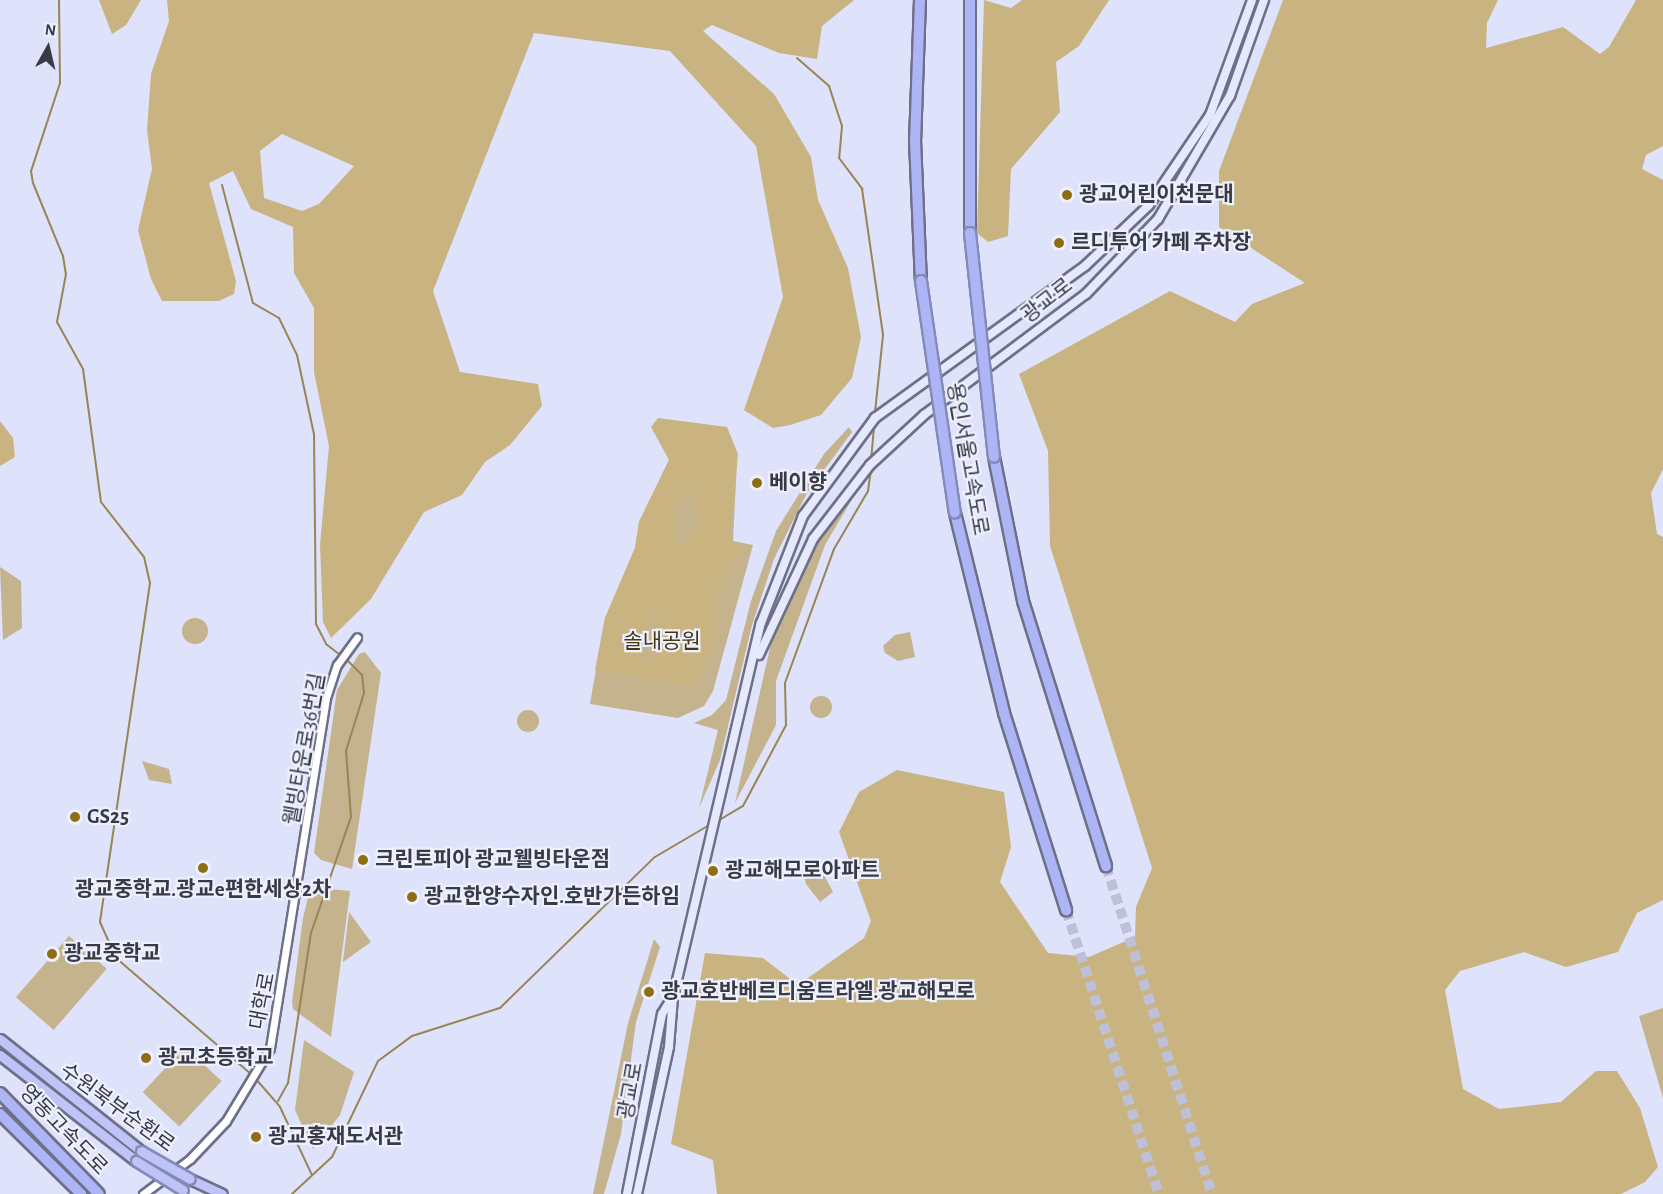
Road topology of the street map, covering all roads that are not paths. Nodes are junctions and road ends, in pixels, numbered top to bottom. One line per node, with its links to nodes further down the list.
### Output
1 (920, 0): 9 (highway, 용인서울고속도로, bridge)
2 (970, 0): 7 (highway, 용인서울고속도로, bridge)
3 (1252, 0): 6 (main road, 광교로)
4 (1264, 0): 6 (main road, 광교로)
5 (357, 637): 8 (street, 웰빙타운로36번길)
6 (755, 665): 10 (main road, 광교로)
7 (1106, 866)
8 (300, 873): 18 (street, 대학로)
9 (1066, 910)
10 (673, 997): 20 (main road, 광교로); 21 (main road, 광교로)
11 (0, 1039): 19 (highway, 수원북부순환로, bridge)
12 (0, 1055): 15 (highway, 수원북부순환로, bridge)
13 (0, 1093): 17 (highway, 영동고속도로)
14 (0, 1114): 16 (highway, 영동고속도로)
15 (187, 1192)
16 (81, 1194)
17 (99, 1194)
18 (143, 1194)
19 (222, 1194)
20 (627, 1194)
21 (637, 1194)

